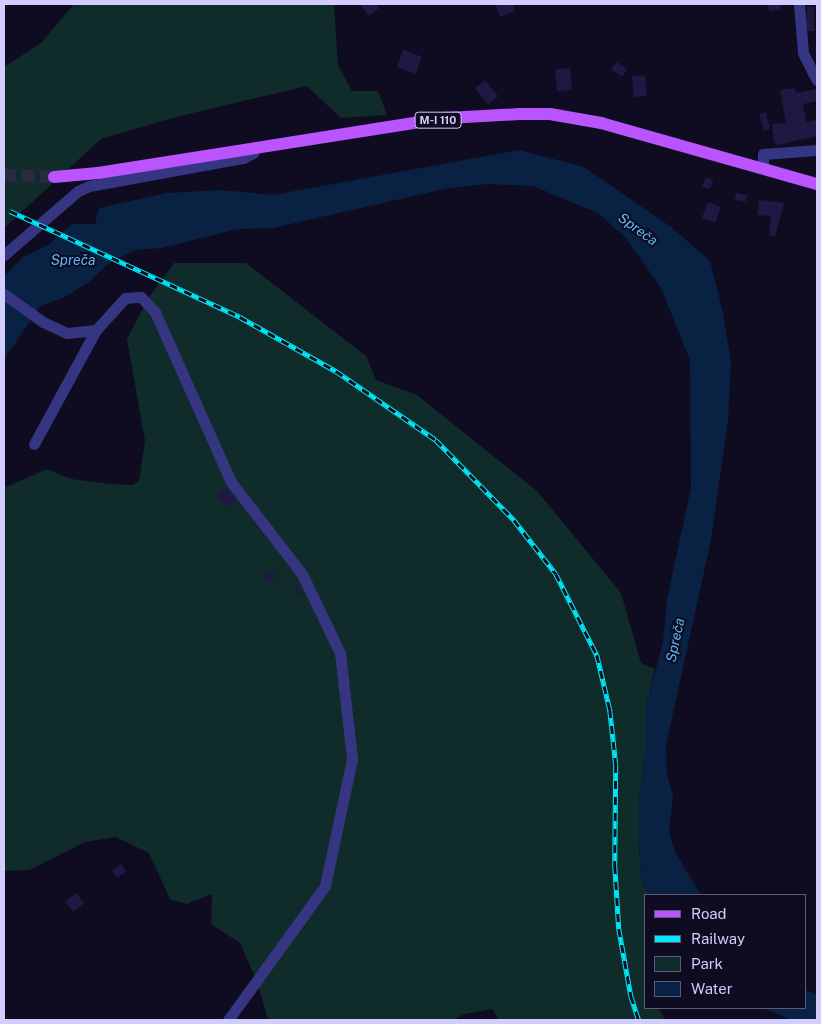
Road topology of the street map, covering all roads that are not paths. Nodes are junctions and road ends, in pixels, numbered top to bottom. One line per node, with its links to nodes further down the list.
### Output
1 (798, 4): 2 (street)
2 (817, 80)
3 (255, 147): 5 (main road, M-I 110); 6 (main road, M-I 110); 8 (street)
4 (817, 150): 5 (street)
5 (763, 167): 7 (main road, M-I 110)
6 (54, 177)
7 (817, 184)
8 (4, 255)
9 (4, 294): 10 (street)
10 (96, 330): 11 (street); 12 (street)
11 (34, 444)
12 (228, 1020)

